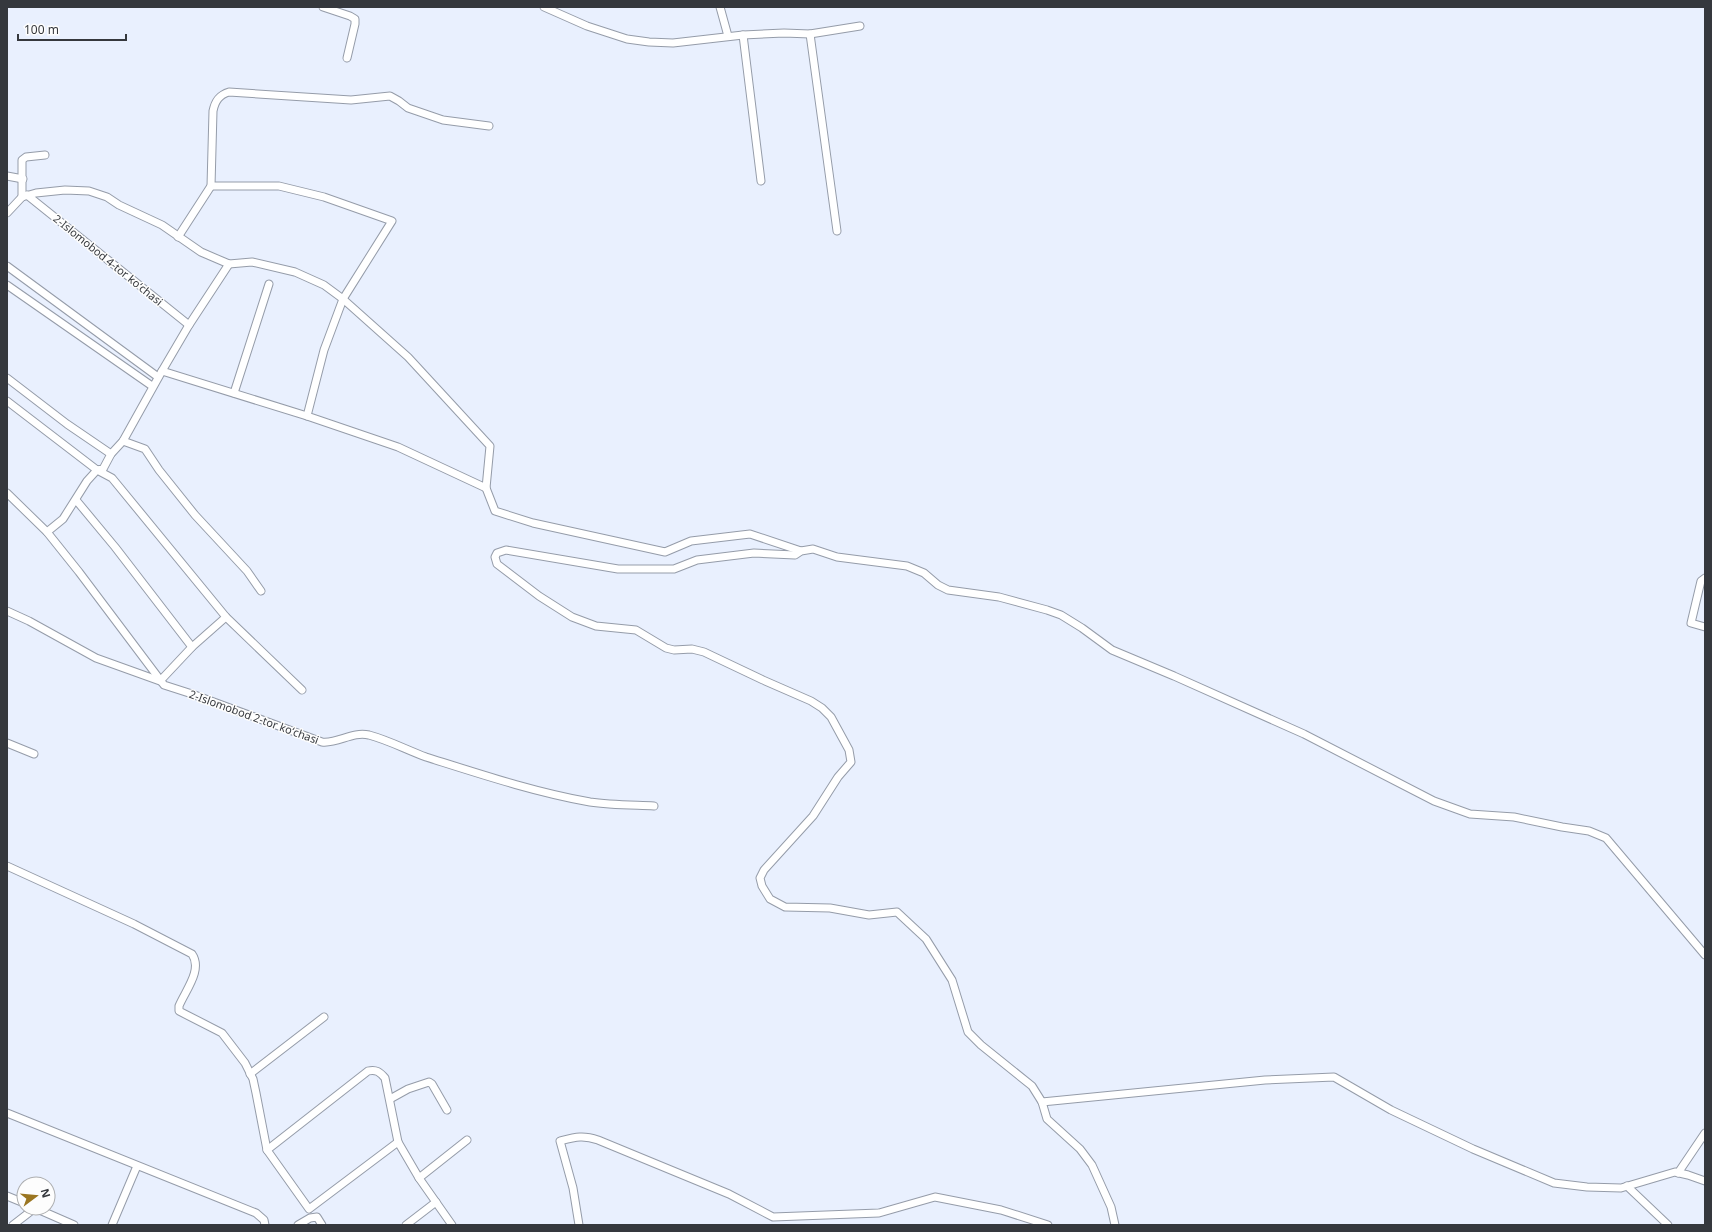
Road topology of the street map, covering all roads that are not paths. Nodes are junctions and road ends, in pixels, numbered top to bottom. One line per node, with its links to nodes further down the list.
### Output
1 (323, 7): 8 (street)
2 (544, 7): 7 (street)
3 (720, 7): 7 (street)
4 (860, 26): 5 (street)
5 (810, 34): 6 (street); 17 (street)
6 (742, 35): 7 (street); 13 (street)
7 (728, 36)
8 (346, 58)
9 (489, 126): 14 (street)
10 (45, 155): 12 (street)
11 (7, 176): 12 (street)
12 (23, 179): 15 (street)
13 (761, 181)
14 (211, 186): 18 (street); 23 (street)
15 (22, 198): 16 (street); 18 (street); 24 (street, 2-Islomobod 4-tor koʻchasi)
16 (7, 213)
17 (837, 231)
18 (178, 237): 19 (street)
19 (229, 264): 23 (street); 24 (street)
20 (7, 266): 25 (street)
21 (269, 284): 28 (street)
22 (7, 285): 27 (street)
23 (343, 299): 30 (street); 34 (street)
24 (189, 326): 25 (street)
25 (160, 374): 27 (street); 28 (street)
26 (7, 378): 32 (street)
27 (152, 386): 31 (street)
28 (234, 393): 30 (street)
29 (7, 401): 33 (street)
30 (307, 416): 34 (street)
31 (123, 441): 32 (street); 40 (street)
32 (111, 454): 33 (street)
33 (96, 470): 36 (street); 42 (street)
34 (486, 488): 38 (street)
35 (7, 493): 37 (street)
36 (76, 500): 37 (street); 44 (street)
37 (47, 532): 45 (street)
38 (801, 551): 51 (street); 55 (street)
39 (1705, 578): 43 (street)
40 (261, 591)
41 (7, 611): 45 (street, 2-Islomobod 2-tor koʻchasi)
42 (226, 617): 44 (street); 46 (street)
43 (1705, 627)
44 (192, 647): 45 (street)
45 (160, 682): 49 (street, 2-Islomobod 2-tor koʻchasi)
46 (302, 690)
47 (7, 743): 48 (street)
48 (34, 754)
49 (654, 806)
50 (7, 866): 53 (street)
51 (1705, 955)
52 (324, 1017): 53 (street)
53 (250, 1074): 61 (street)
54 (390, 1099): 56 (street); 60 (street); 61 (street)
55 (1042, 1102): 66 (street); 82 (street)
56 (447, 1110)
57 (7, 1113): 62 (street)
58 (1705, 1133): 63 (street)
59 (467, 1140): 64 (street)
60 (398, 1142): 64 (street); 68 (street)
61 (267, 1150): 68 (street)
62 (137, 1166): 74 (street); 75 (street)
63 (1678, 1173): 65 (street); 66 (street)
64 (419, 1178): 67 (street)
65 (1705, 1181)
66 (1628, 1186): 83 (street)
67 (436, 1202): 78 (street); 79 (street)
68 (309, 1209): 71 (street)
69 (25, 1216): 72 (street)
70 (53, 1216): 73 (street)
71 (317, 1217): 76 (street); 77 (street)
72 (13, 1225)
73 (74, 1225)
74 (112, 1225)
75 (265, 1225)
76 (298, 1225)
77 (322, 1225)
78 (406, 1225)
79 (452, 1225)
80 (579, 1225): 81 (street)
81 (1048, 1225)
82 (1115, 1225)
83 (1668, 1225)

